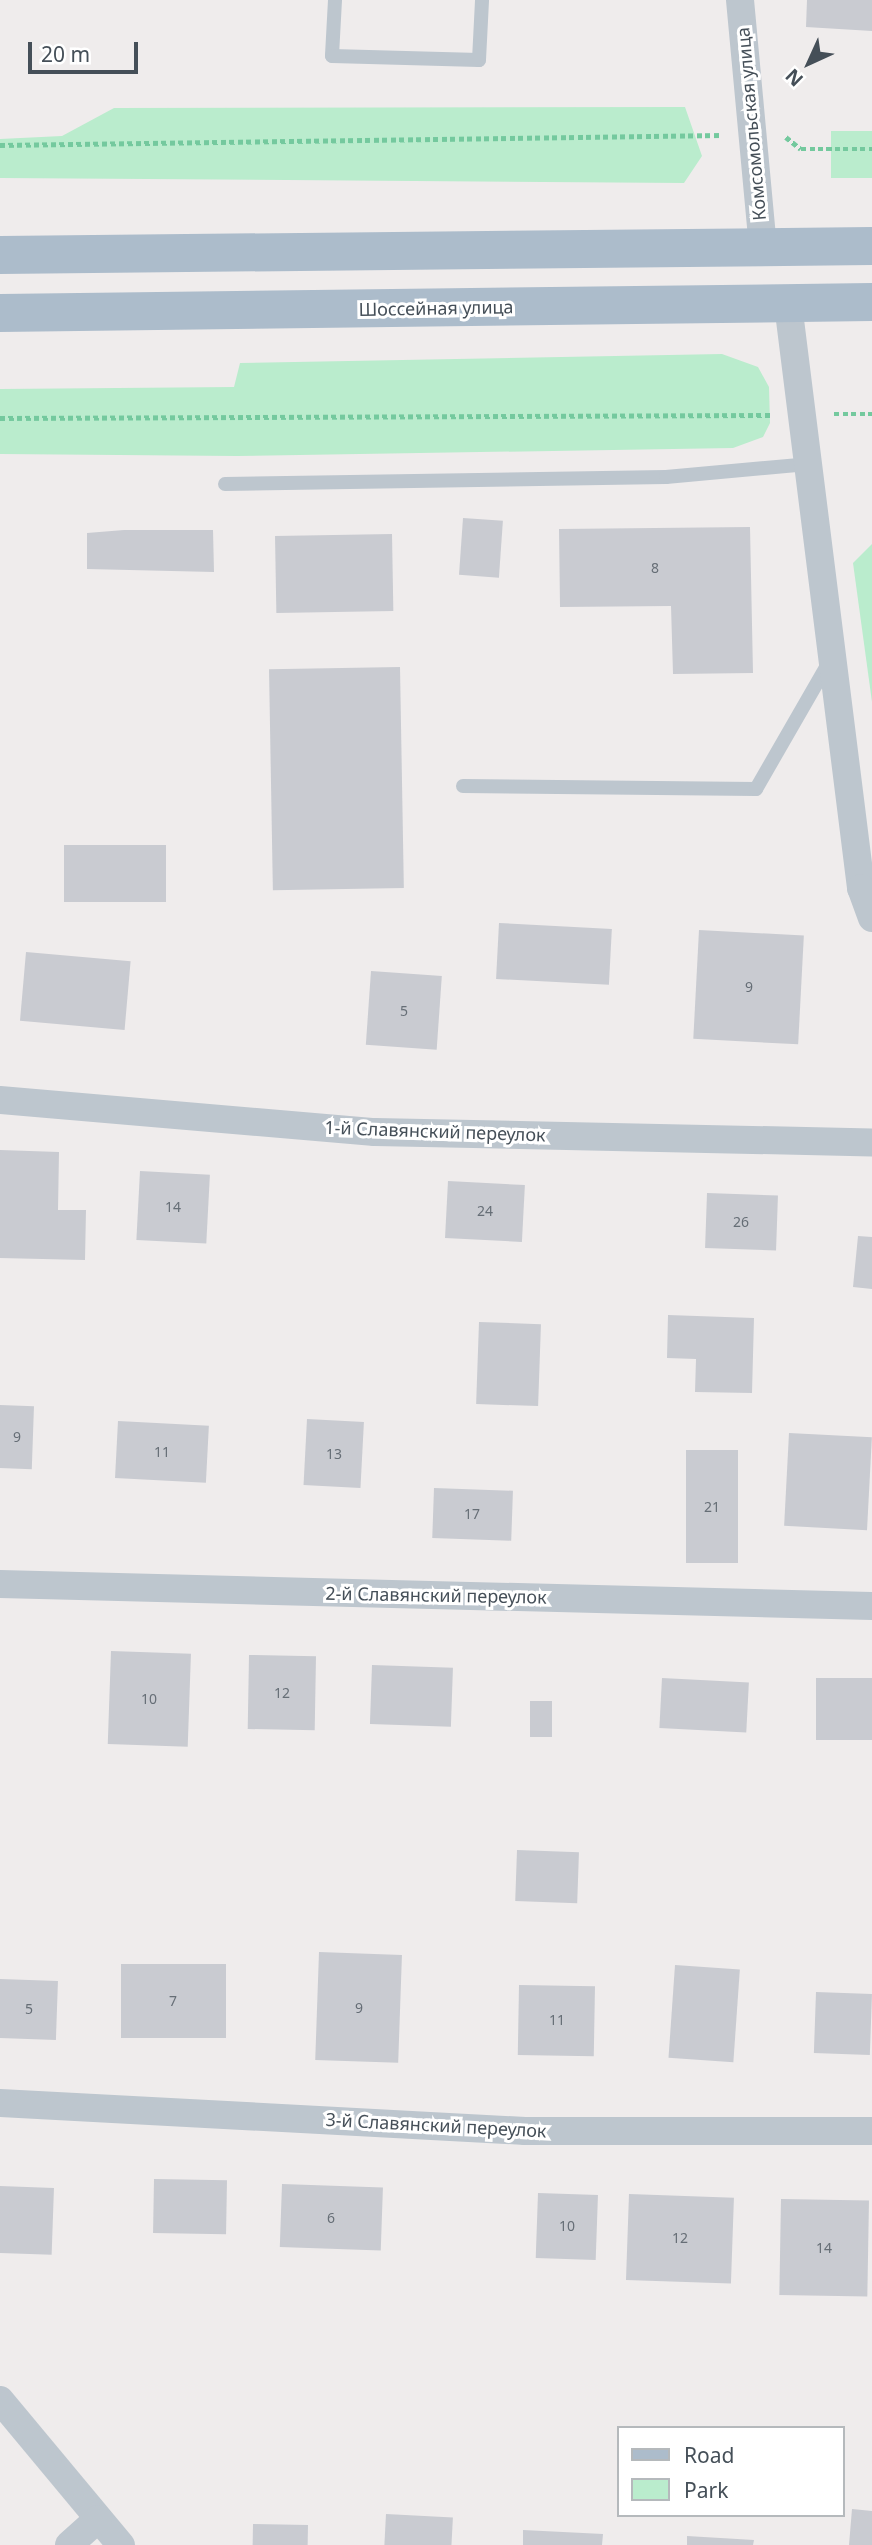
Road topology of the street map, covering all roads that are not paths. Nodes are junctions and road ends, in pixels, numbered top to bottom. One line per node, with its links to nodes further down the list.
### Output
1 (335, 0): 2 (lane)
2 (482, 0)
3 (740, 0): 5 (street, Комсомольская улица)
4 (872, 246): 5 (main road)
5 (763, 247): 6 (main road)
6 (0, 255)
7 (872, 302): 8 (main road, Шоссейная улица)
8 (788, 304): 9 (main road, Шоссейная улица); 10 (street)
9 (0, 313)
10 (810, 464): 11 (lane); 12 (street)
11 (225, 484)
12 (831, 658): 13 (lane); 14 (street)
13 (463, 786)
14 (872, 918)
15 (0, 1100): 16 (street, 1-й Славянский переулок)
16 (872, 1142)
17 (0, 1584): 18 (street, 2-й Славянский переулок)
18 (872, 1606)
19 (0, 2103): 20 (street, 3-й Славянский переулок)
20 (872, 2131)
21 (0, 2400): 22 (street)
22 (98, 2519): 23 (street); 24 (street)
23 (69, 2545)
24 (121, 2545)

